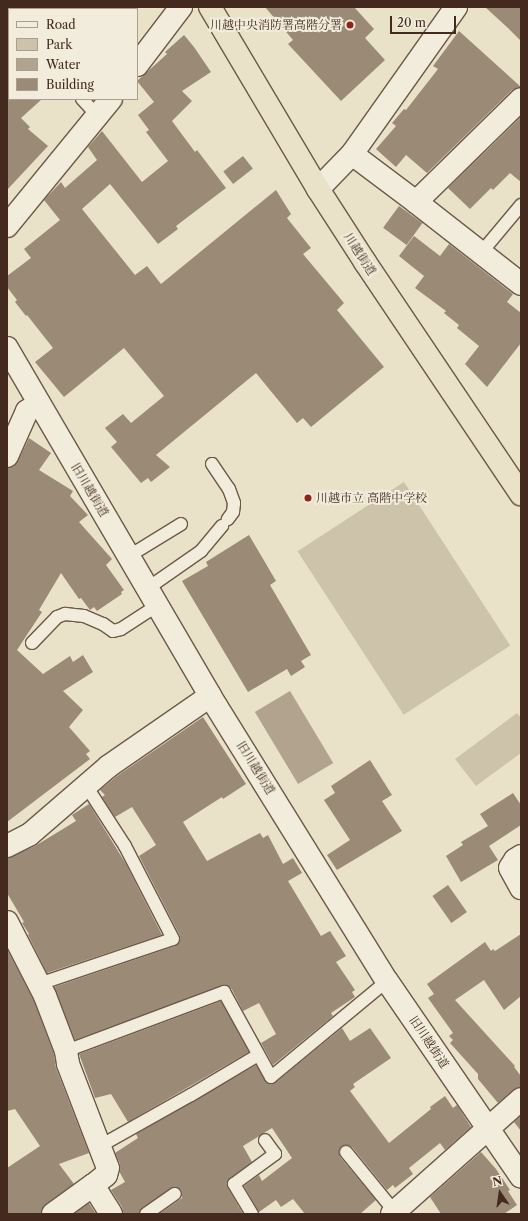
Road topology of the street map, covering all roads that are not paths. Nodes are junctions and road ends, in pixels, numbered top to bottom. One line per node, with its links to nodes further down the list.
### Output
1 (181, 7): 4 (street)
2 (210, 7): 10 (highway, 川越街道)
3 (456, 7): 9 (street)
4 (138, 64)
5 (521, 99): 11 (street)
6 (83, 100): 8 (lane)
7 (110, 100): 8 (street)
8 (98, 116): 13 (street)
9 (352, 154): 10 (street); 11 (street)
10 (318, 190): 20 (highway, 川越街道)
11 (416, 202): 14 (street)
12 (521, 205): 14 (lane)
13 (7, 226)
14 (480, 254): 15 (street)
15 (521, 284)
16 (7, 348): 17 (street, 旧川越街道)
17 (38, 404): 18 (street); 22 (street, 旧川越街道)
18 (7, 456)
19 (212, 464): 23 (lane)
20 (521, 494)
21 (181, 524): 22 (lane)
22 (129, 556): 23 (street, 旧川越街道)
23 (153, 596): 24 (lane); 25 (street, 旧川越街道)
24 (32, 643)
25 (210, 696): 26 (street); 31 (street, 旧川越街道)
26 (87, 787): 27 (street); 32 (lane)
27 (7, 846)
28 (521, 856): 29 (street)
29 (521, 888)
30 (7, 922): 32 (street)
31 (387, 981): 34 (lane); 36 (street, 旧川越街道)
32 (39, 984): 33 (street)
33 (66, 1051): 34 (lane); 38 (street)
34 (258, 1055): 38 (lane)
35 (521, 1099): 36 (street)
36 (487, 1128): 40 (street, 旧川越街道); 43 (street)
37 (265, 1140): 47 (lane)
38 (100, 1146): 41 (street)
39 (346, 1152): 43 (lane)
40 (521, 1177)
41 (93, 1185): 44 (street); 45 (street)
42 (175, 1194): 46 (lane)
43 (393, 1213)
44 (53, 1214)
45 (111, 1214)
46 (146, 1214)
47 (252, 1214)

